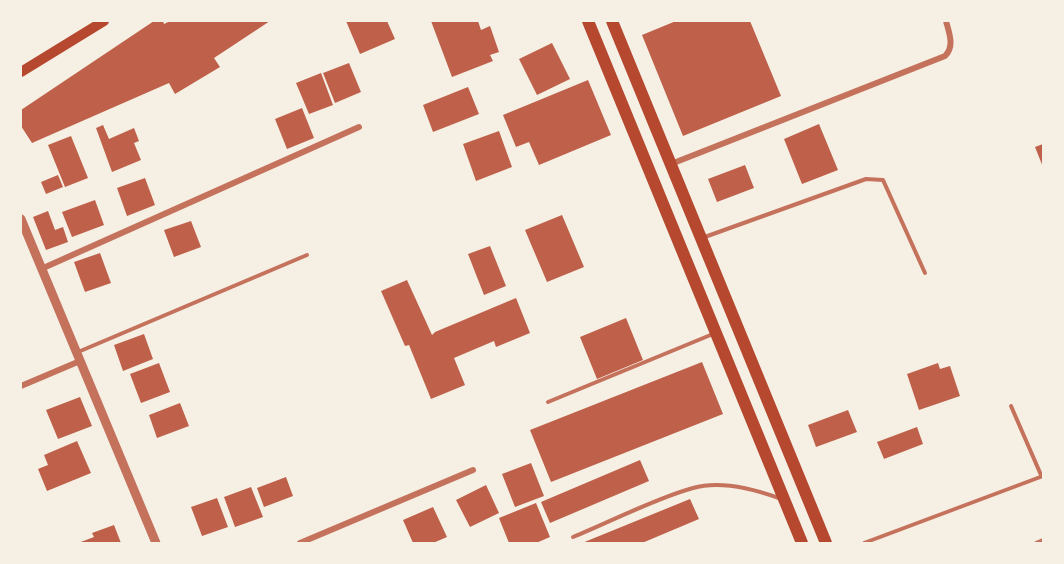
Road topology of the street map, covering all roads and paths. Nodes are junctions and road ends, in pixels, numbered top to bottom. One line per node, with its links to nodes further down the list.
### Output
1 (104, 21): 5 (main road)
2 (588, 21): 13 (main road)
3 (946, 21): 7 (street)
4 (615, 22): 7 (main road)
5 (21, 72)
6 (359, 127): 11 (street)
7 (670, 164): 9 (main road)
8 (21, 219): 11 (street)
9 (701, 238): 12 (lane); 26 (main road)
10 (307, 255): 14 (lane)
11 (41, 269): 14 (street)
12 (925, 273)
13 (717, 333): 16 (lane); 20 (main road)
14 (79, 357): 15 (street); 23 (street)
15 (21, 386)
16 (548, 402)
17 (1011, 406): 19 (lane)
18 (473, 470): 24 (street)
19 (1042, 475): 27 (lane)
20 (786, 501): 21 (lane); 25 (main road)
21 (573, 537)
22 (1043, 540): 28 (lane)
23 (156, 543)
24 (300, 543)
25 (802, 543)
26 (826, 543)
27 (864, 543)
28 (1036, 543)

